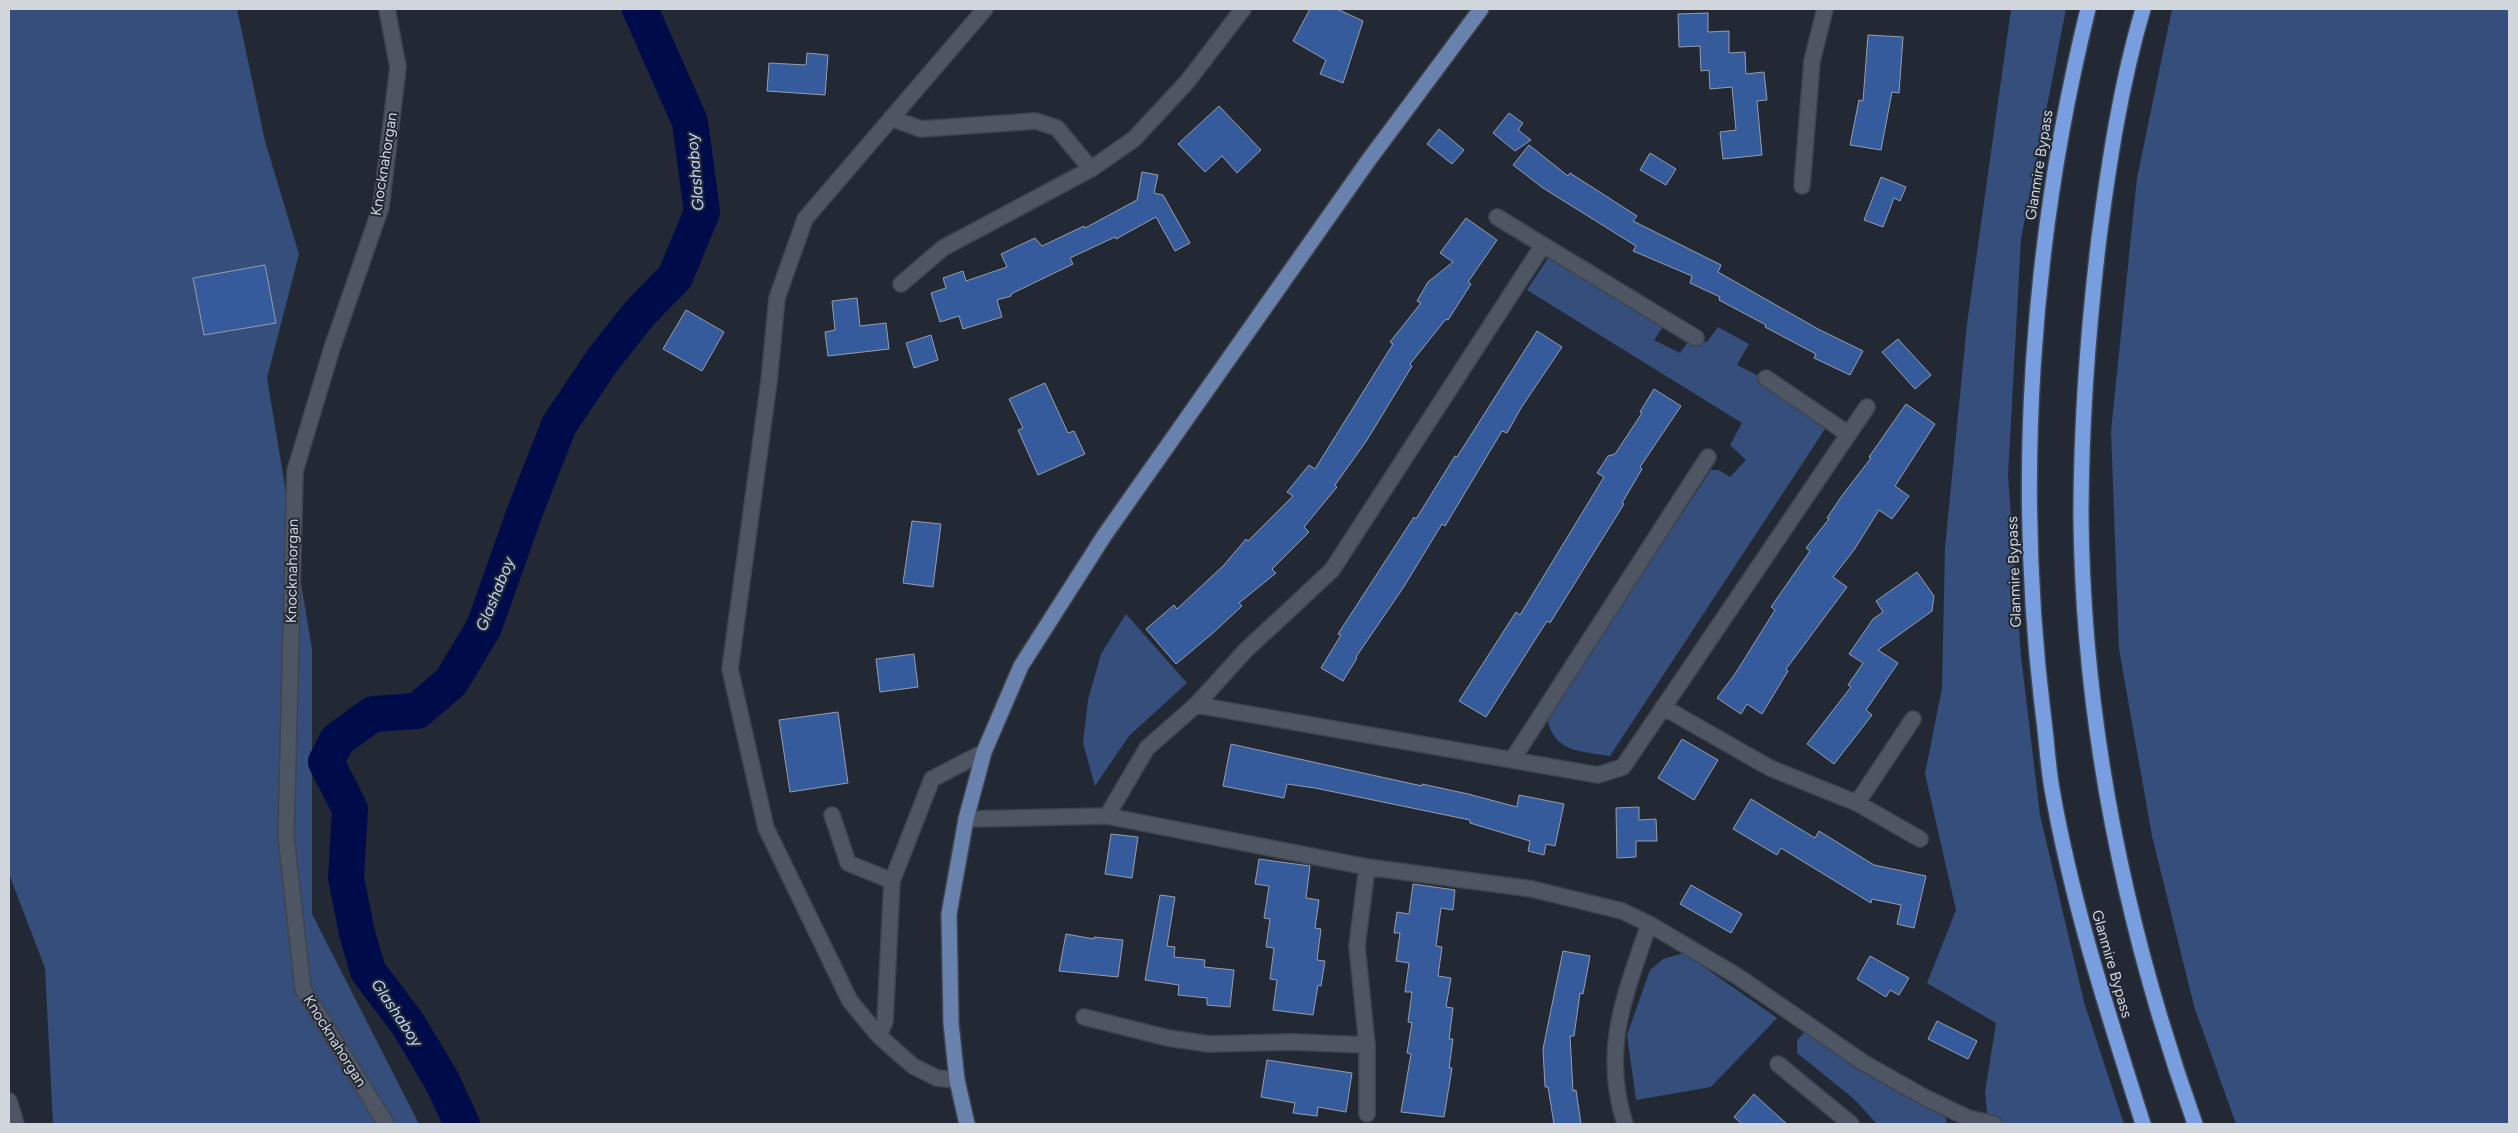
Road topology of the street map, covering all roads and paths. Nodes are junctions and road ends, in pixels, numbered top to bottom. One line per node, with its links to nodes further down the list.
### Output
1 (387, 9): 41 (street, Knocknahorgan)
2 (985, 9): 8 (street)
3 (1243, 9): 9 (street)
4 (1481, 9): 22 (main road)
5 (1825, 9): 10 (street)
6 (2088, 9): 46 (highway, Glanmire Bypass)
7 (2142, 9): 47 (highway, Glanmire Bypass)
8 (891, 118): 9 (street); 33 (street)
9 (1091, 169): 13 (street)
10 (1802, 186)
11 (1497, 218): 12 (street)
12 (1543, 245): 14 (street); 19 (street)
13 (901, 284)
14 (1696, 338)
15 (1766, 378): 17 (street)
16 (1867, 407): 17 (street)
17 (1848, 434): 20 (street)
18 (1708, 457): 23 (street)
19 (1196, 705): 23 (street); 26 (street)
20 (1663, 707): 23 (street); 24 (street)
21 (1913, 719): 24 (street)
22 (984, 752): 27 (main road); 30 (street)
23 (1512, 760)
24 (1857, 803): 28 (street)
25 (832, 814): 30 (street)
26 (1108, 816): 27 (street); 29 (street)
27 (966, 819): 36 (main road)
28 (1920, 839)
29 (1367, 867): 31 (street); 34 (street)
30 (892, 881): 33 (street)
31 (1649, 924): 39 (street); 43 (street)
32 (1084, 1017): 34 (street)
33 (879, 1036): 36 (street)
34 (1367, 1045): 38 (street)
35 (1778, 1064): 44 (street)
36 (957, 1080): 42 (main road)
37 (9, 1101): 40 (street)
38 (1367, 1114)
39 (1967, 1121): 45 (street)
40 (16, 1124)
41 (386, 1124)
42 (967, 1124)
43 (1625, 1124)
44 (1851, 1124)
45 (1994, 1124)
46 (2143, 1124)
47 (2195, 1124)

